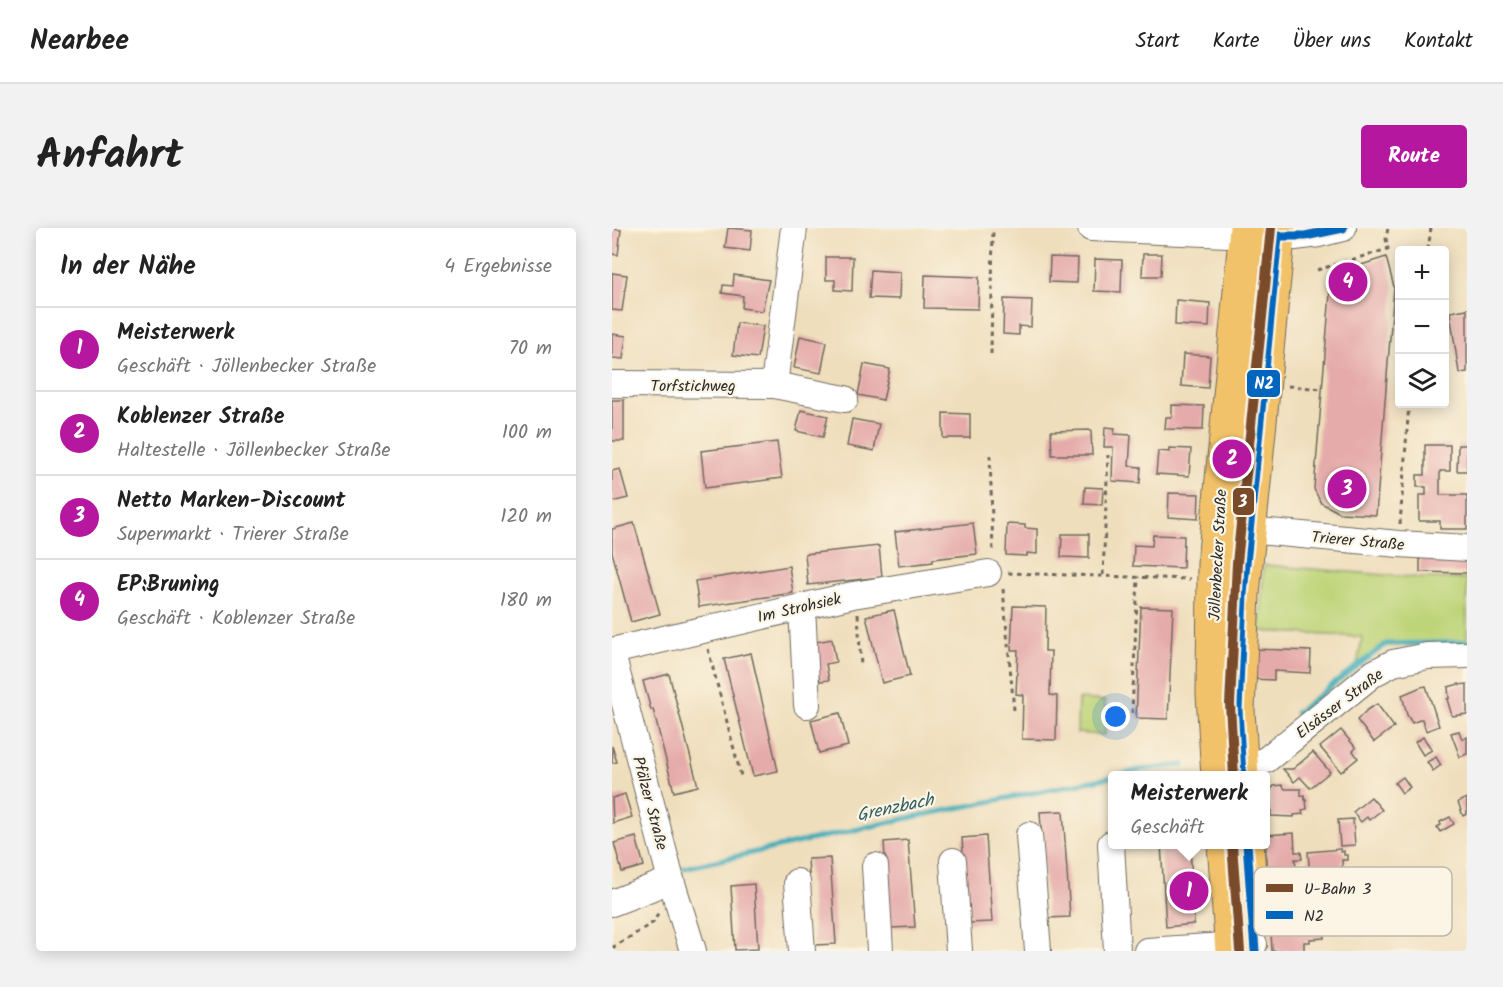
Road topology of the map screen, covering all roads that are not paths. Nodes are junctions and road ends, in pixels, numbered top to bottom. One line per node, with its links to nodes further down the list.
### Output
1 (794, 228): 7 (street)
2 (1091, 228): 4 (street)
3 (1342, 228): 5 (street)
4 (1246, 231): 5 (street); 16 (main road, Jöllenbecker Straße)
5 (1279, 232): 9 (main road, Jöllenbecker Straße)
6 (612, 384): 7 (street, Torfstichweg)
7 (774, 385): 8 (street, Torfstichweg)
8 (844, 399)
9 (1248, 530): 10 (street, Trierer Straße); 17 (main road, Jöllenbecker Straße)
10 (1467, 548)
11 (991, 573): 12 (street, Im Strohsiek)
12 (802, 607): 13 (street, Im Strohsiek); 15 (street)
13 (612, 653): 25 (street, Pfälzer Straße)
14 (1467, 655): 18 (street, Elsässer Straße)
15 (807, 705)
16 (1230, 771)
17 (1230, 771)
18 (1234, 771)
19 (1029, 835): 33 (street)
20 (1111, 849): 34 (street)
21 (1225, 849): 28 (main road)
22 (1247, 849): 28 (main road)
23 (953, 861): 32 (street)
24 (874, 867): 31 (street)
25 (671, 880): 27 (street); 29 (street, Pfälzer Straße)
26 (797, 882): 30 (street)
27 (612, 903)
28 (1243, 948): 35 (street)
29 (693, 951)
30 (802, 951)
31 (880, 951)
32 (959, 951)
33 (1038, 951)
34 (1117, 951)
35 (1147, 951)

